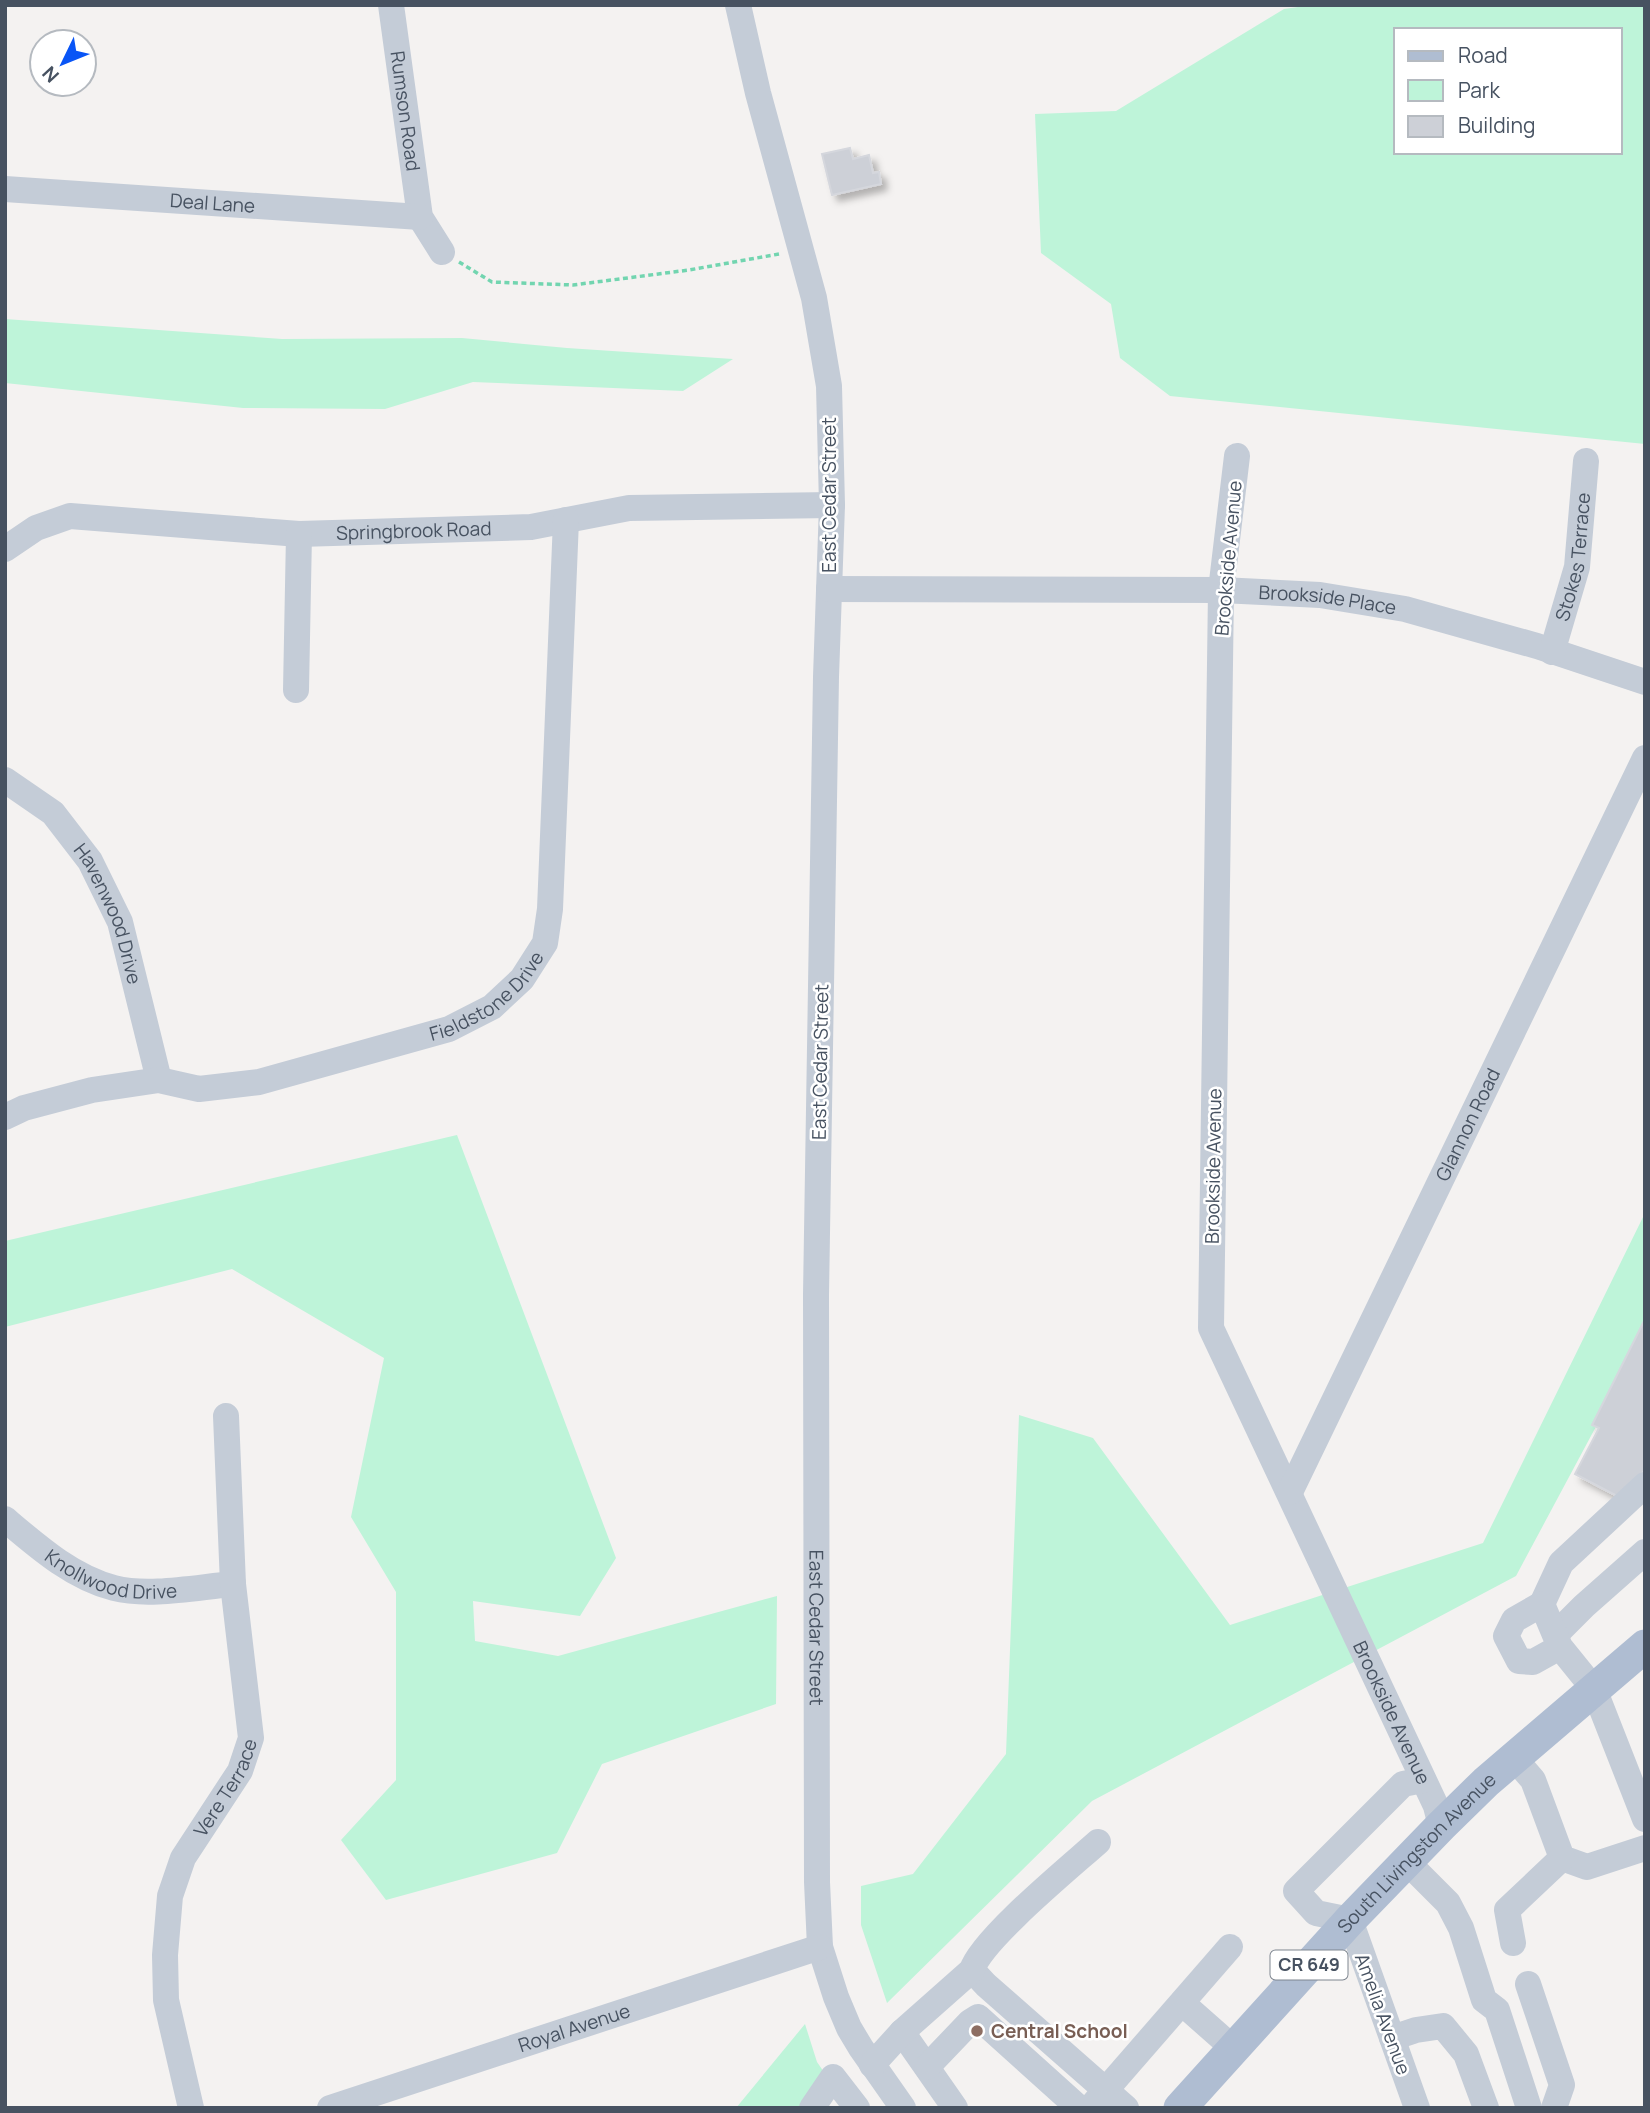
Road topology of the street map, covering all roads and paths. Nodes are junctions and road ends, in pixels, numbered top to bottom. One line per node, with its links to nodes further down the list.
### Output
1 (391, 5): 4 (street, Rumson Road)
2 (738, 5): 5 (street, East Cedar Street)
3 (5, 189): 4 (street, Deal Lane)
4 (420, 217): 6 (street)
5 (802, 250): 6 (path); 9 (street, East Cedar Street)
6 (442, 252)
7 (1237, 456): 14 (street, Brookside Avenue)
8 (1586, 461): 15 (street, Stokes Terrace)
9 (832, 505): 10 (street, Springbrook Road); 13 (street, East Cedar Street)
10 (566, 520): 11 (street, Springbrook Road); 20 (street, Fieldstone Drive)
11 (299, 534): 12 (street, Springbrook Road); 17 (street)
12 (5, 550)
13 (829, 589): 14 (street, Brookside Place); 42 (street, East Cedar Street)
14 (1221, 590): 15 (street, Brookside Place); 24 (street, Brookside Avenue)
15 (1552, 652): 16 (street, Brookside Place)
16 (1645, 682)
17 (296, 690)
18 (1645, 758): 24 (street, Glannon Road)
19 (5, 780): 20 (street, Havenwood Drive)
20 (159, 1080): 21 (street, Fieldstone Drive)
21 (5, 1117)
22 (226, 1416): 27 (street, Vere Terrace)
23 (1645, 1485): 28 (street)
24 (1290, 1492): 33 (street, Brookside Avenue)
25 (5, 1519): 27 (street, Knollwood Drive)
26 (1645, 1552): 29 (street)
27 (233, 1584): 55 (street, Vere Terrace)
28 (1542, 1604): 29 (street); 29 (street)
29 (1558, 1641): 31 (street)
30 (1641, 1658): 31 (main road, South Livingston Avenue / CR 649)
31 (1594, 1689): 32 (main road, South Livingston Avenue / CR 649); 34 (street)
32 (1514, 1758): 35 (main road, South Livingston Avenue / CR 649); 38 (street)
33 (1423, 1780): 35 (street, Brookside Avenue); 40 (street)
34 (1645, 1819)
35 (1441, 1826): 39 (main road, South Livingston Avenue / CR 649)
36 (1098, 1842): 44 (street)
37 (1645, 1848): 38 (street)
38 (1562, 1858): 41 (street)
39 (1407, 1862): 40 (main road, South Livingston Avenue / CR 649); 65 (street)
40 (1350, 1920): 48 (street, Amelia Avenue); 49 (main road, South Livingston Avenue / CR 649)
41 (1513, 1943)
42 (820, 1947): 50 (street, East Cedar Street); 56 (street, Royal Avenue)
43 (1230, 1947): 46 (street)
44 (972, 1970): 47 (street); 53 (street)
45 (1528, 1984): 66 (street)
46 (1182, 2003): 49 (street); 53 (street)
47 (902, 2032): 50 (street); 51 (street)
48 (1392, 2038): 63 (street, Amelia Avenue); 64 (street)
49 (1233, 2048): 62 (main road, South Livingston Avenue / CR 649)
50 (872, 2065): 52 (street); 54 (street); 58 (street, East Cedar Street)
51 (927, 2067): 59 (street); 60 (street)
52 (834, 2077): 54 (street); 57 (street)
53 (1097, 2099): 61 (street)
54 (856, 2107)
55 (191, 2108)
56 (330, 2108)
57 (812, 2108)
58 (903, 2108)
59 (955, 2108)
60 (1079, 2108)
61 (1126, 2108)
62 (1180, 2108)
63 (1417, 2108)
64 (1486, 2108)
65 (1529, 2108)
66 (1554, 2108)

